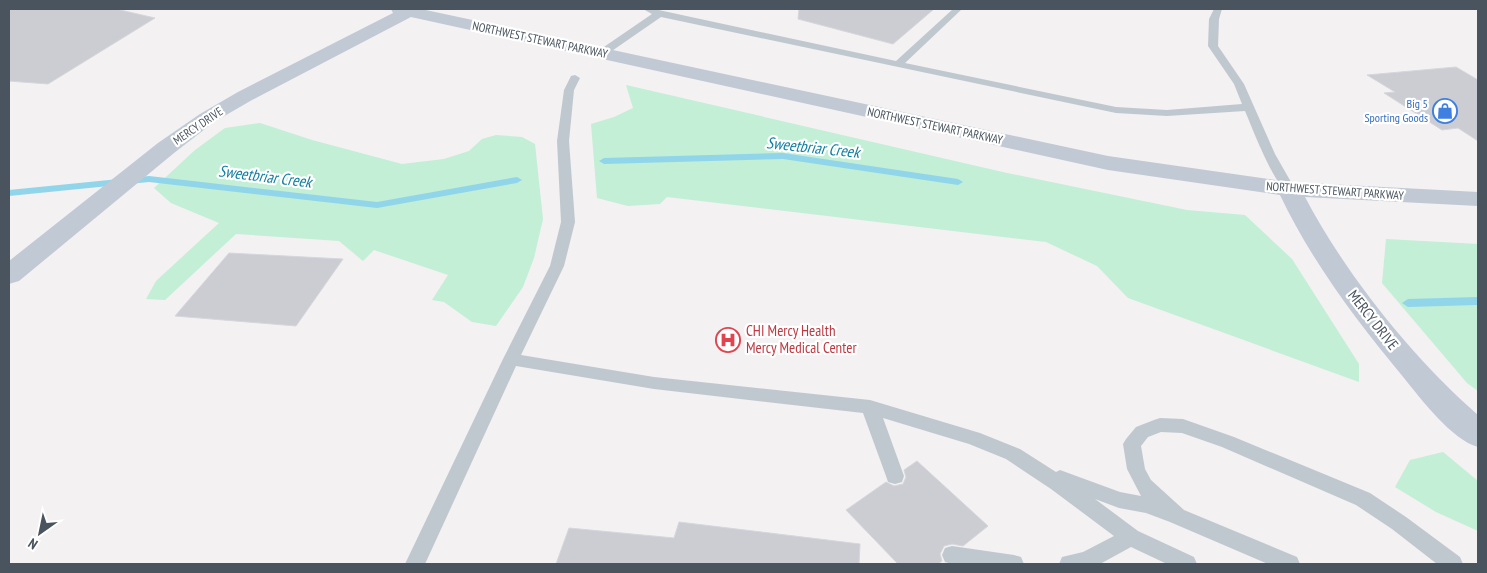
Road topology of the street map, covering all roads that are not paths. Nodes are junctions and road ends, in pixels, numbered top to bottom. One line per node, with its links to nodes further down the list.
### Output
1 (647, 9): 5 (lane)
2 (958, 9): 7 (lane)
3 (1218, 9): 9 (lane)
4 (404, 10): 6 (main road, NORTHWEST STEWART PARKWAY); 12 (main road, MERCY DRIVE)
5 (659, 14): 6 (lane); 7 (lane)
6 (602, 53): 10 (main road, NORTHWEST STEWART PARKWAY)
7 (898, 64): 9 (lane)
8 (575, 78): 13 (lane)
9 (1249, 107): 10 (lane)
10 (1289, 189): 11 (main road, NORTHWEST STEWART PARKWAY); 15 (main road, MERCY DRIVE)
11 (1478, 199)
12 (9, 275)
13 (510, 359): 14 (lane); 21 (lane)
14 (870, 407): 16 (lane); 17 (lane)
15 (1478, 434)
16 (1036, 469): 18 (lane); 19 (lane)
17 (895, 476)
18 (1177, 516): 25 (lane); 26 (lane)
19 (1131, 537): 23 (lane); 24 (lane)
20 (952, 555): 22 (lane)
21 (415, 564)
22 (1014, 564)
23 (1069, 564)
24 (1187, 564)
25 (1290, 564)
26 (1453, 564)

